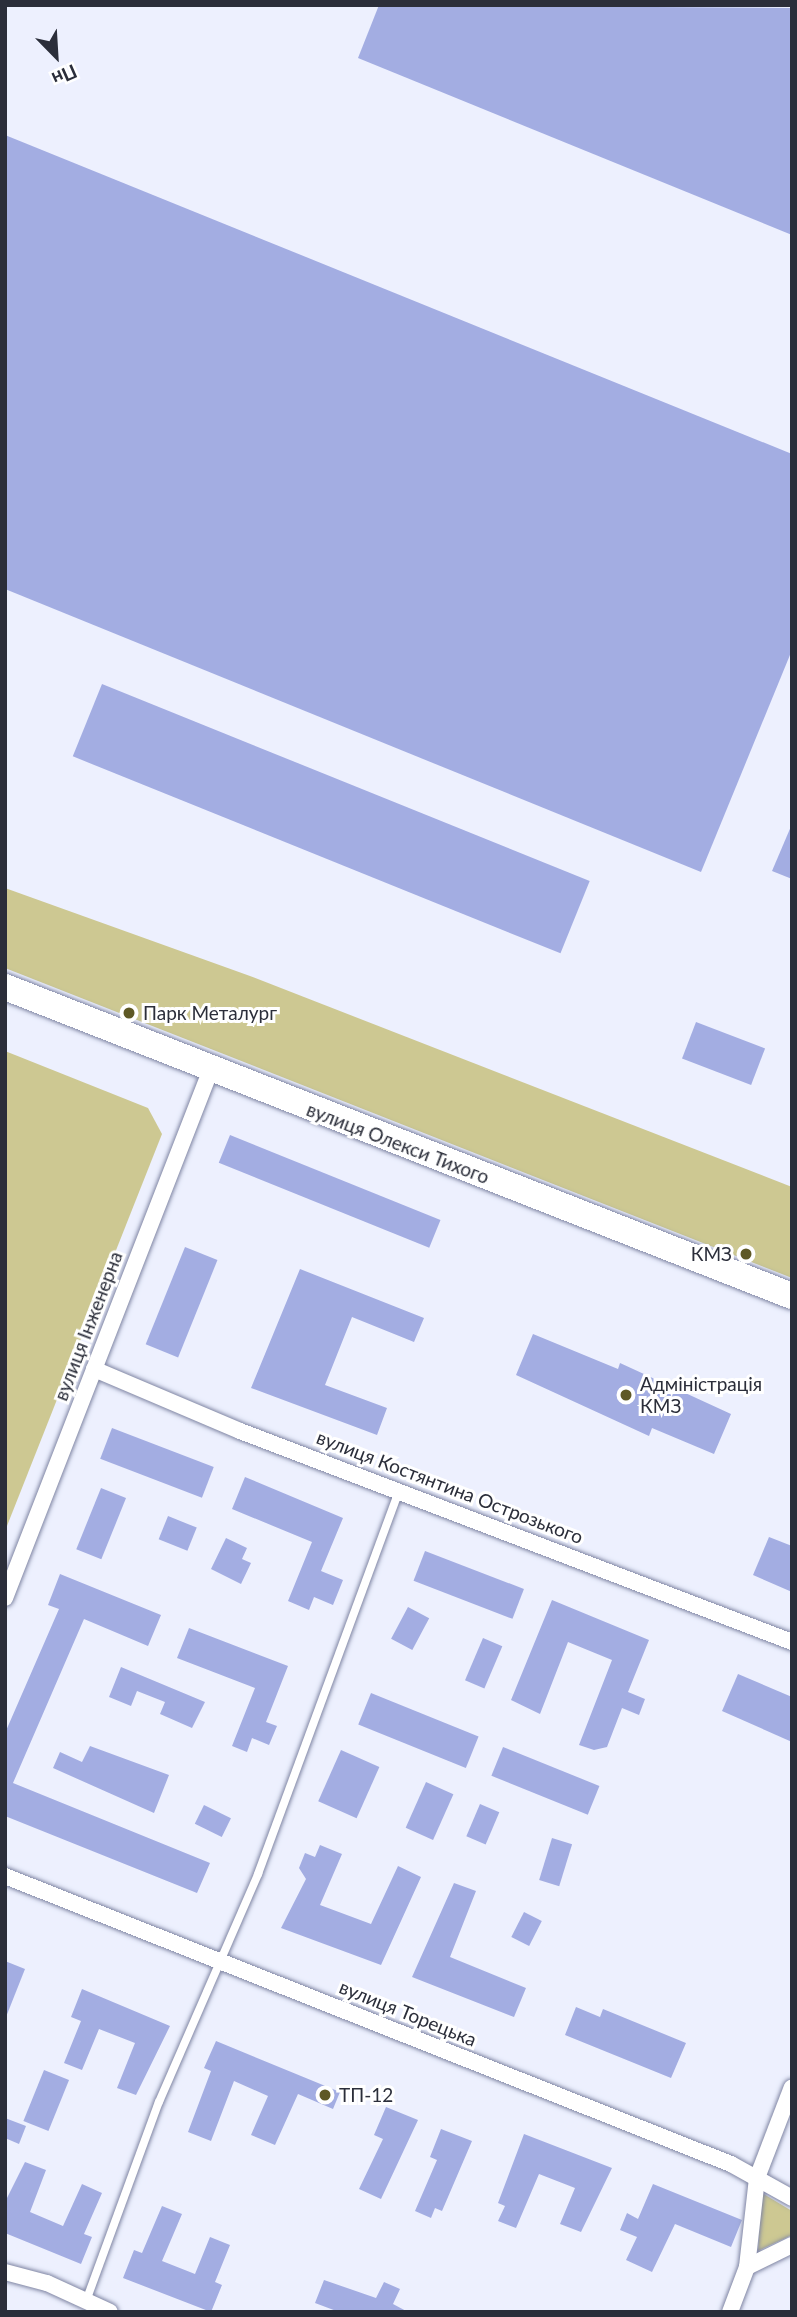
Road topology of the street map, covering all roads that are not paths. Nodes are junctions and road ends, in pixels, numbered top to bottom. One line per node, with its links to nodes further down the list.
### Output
1 (5, 987): 2 (main road, вулиця Олекси Тихого)
2 (211, 1069): 3 (main road, вулиця Олекси Тихого); 4 (street, вулиця Інженерна)
3 (792, 1296)
4 (94, 1369): 5 (street, вулиця Костянтина Острозького); 6 (street, вулиця Інженерна)
5 (399, 1489): 7 (street, вулиця Костянтина Острозького); 9 (lane)
6 (5, 1598)
7 (792, 1642)
8 (5, 1876): 9 (street, вулиця Торецька)
9 (222, 1962): 11 (street, вулиця Торецька); 16 (lane)
10 (792, 2087): 11 (street)
11 (757, 2178): 12 (street, вулиця Торецька); 14 (street)
12 (792, 2198)
13 (792, 2245): 14 (street)
14 (747, 2267): 18 (street)
15 (5, 2272): 16 (street)
16 (86, 2301): 17 (street)
17 (110, 2312)
18 (730, 2312)

